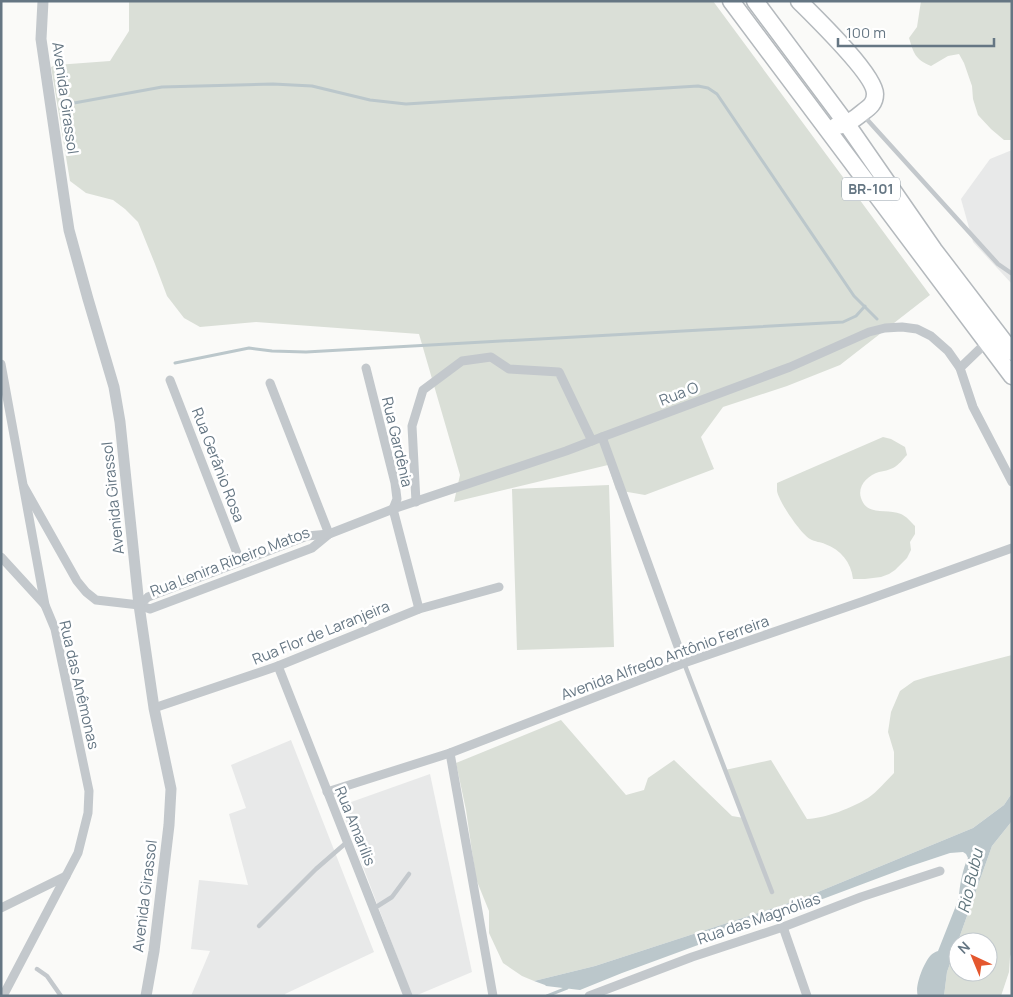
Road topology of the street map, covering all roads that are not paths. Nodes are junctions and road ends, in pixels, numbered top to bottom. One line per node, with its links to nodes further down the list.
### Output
1 (43, 1): 29 (street, Avenida Girassol)
2 (731, 1): 9 (highway, BR-101)
3 (741, 1): 7 (highway)
4 (755, 1): 7 (highway, BR-101)
5 (800, 1): 6 (highway)
6 (862, 113): 7 (highway); 8 (lane)
7 (846, 123): 10 (highway, BR-101)
8 (1011, 272)
9 (987, 342): 13 (street); 14 (highway, BR-101)
10 (1012, 352)
11 (1, 364): 20 (street, Rua das Anêmonas)
12 (366, 368): 22 (street, Rua Gardênia)
13 (960, 368): 17 (street, Rua O); 19 (street, Rua O)
14 (1012, 376)
15 (170, 380): 26 (street, Rua Gerânio Rosa)
16 (270, 383): 23 (street)
17 (602, 437): 18 (street, Rua O); 31 (street)
18 (592, 441): 21 (street, Rua O); 21 (street)
19 (1012, 482)
20 (24, 487): 28 (street, Rua das Anêmonas); 29 (street, Rua Lenira Ribeiro Matos)
21 (416, 502): 22 (street, Rua O)
22 (393, 509): 23 (street, Rua Lenira Ribeiro Matos); 30 (street, Rua Gardênia)
23 (329, 534): 26 (street, Rua Lenira Ribeiro Matos); 29 (street, Rua Lenira Ribeiro Matos)
24 (1012, 548): 31 (street, Avenida Alfredo Antônio Ferreira)
25 (1, 557): 28 (street)
26 (240, 561): 29 (street, Rua Lenira Ribeiro Matos)
27 (499, 587): 30 (street, Rua Flor de Laranjeira)
28 (45, 605): 39 (street, Rua das Anêmonas)
29 (139, 605): 33 (street, Avenida Girassol)
30 (419, 609): 32 (street, Rua Flor de Laranjeira)
31 (684, 663): 34 (street, Avenida Alfredo Antônio Ferreira); 40 (lane)
32 (278, 666): 33 (street, Rua Flor de Laranjeira); 35 (street, Rua Amarílis)
33 (154, 708): 48 (street, Avenida Girassol)
34 (450, 753): 35 (street, Avenida Alfredo Antônio Ferreira); 50 (street)
35 (327, 792): 36 (street, Rua Amarílis)
36 (347, 842): 42 (street, Rua Amarílis); 43 (lane)
37 (940, 872): 44 (street, Rua das Magnólias)
38 (409, 874): 42 (lane)
39 (66, 876): 41 (street); 46 (street, Rua das Anêmonas)
40 (772, 892)
41 (1, 908)
42 (374, 909): 49 (street, Rua Amarílis)
43 (259, 926)
44 (783, 927): 51 (street, Rua das Magnólias); 52 (street)
45 (37, 969): 47 (lane)
46 (3, 996)
47 (60, 996)
48 (146, 996)
49 (408, 996)
50 (494, 996)
51 (589, 996)
52 (807, 996)

